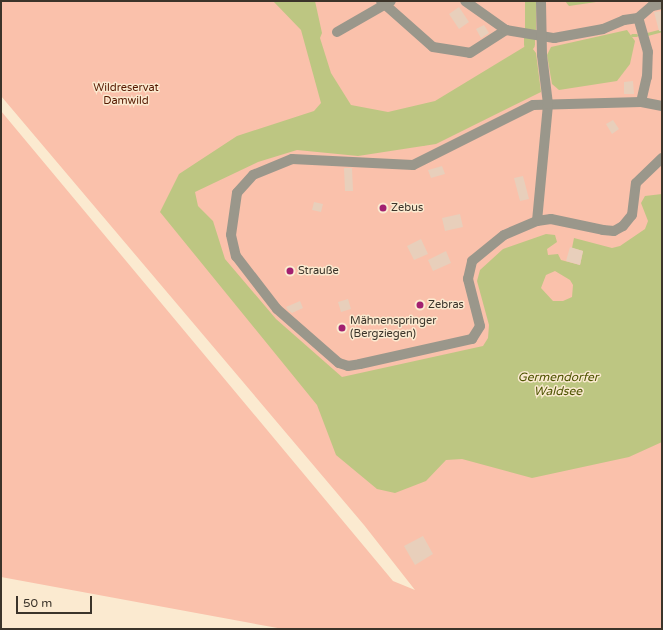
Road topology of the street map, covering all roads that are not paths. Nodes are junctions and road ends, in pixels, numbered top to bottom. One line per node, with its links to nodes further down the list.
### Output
1 (465, 1): 6 (lane)
2 (541, 1): 8 (lane)
3 (385, 2): 6 (lane); 7 (lane)
4 (662, 4): 5 (lane)
5 (638, 18): 8 (lane); 9 (lane)
6 (506, 30): 8 (lane)
7 (337, 32)
8 (541, 36): 10 (lane)
9 (641, 102): 10 (lane); 11 (lane)
10 (548, 104): 13 (lane); 13 (lane)
11 (662, 106)
12 (662, 158): 13 (lane)
13 (537, 221)

